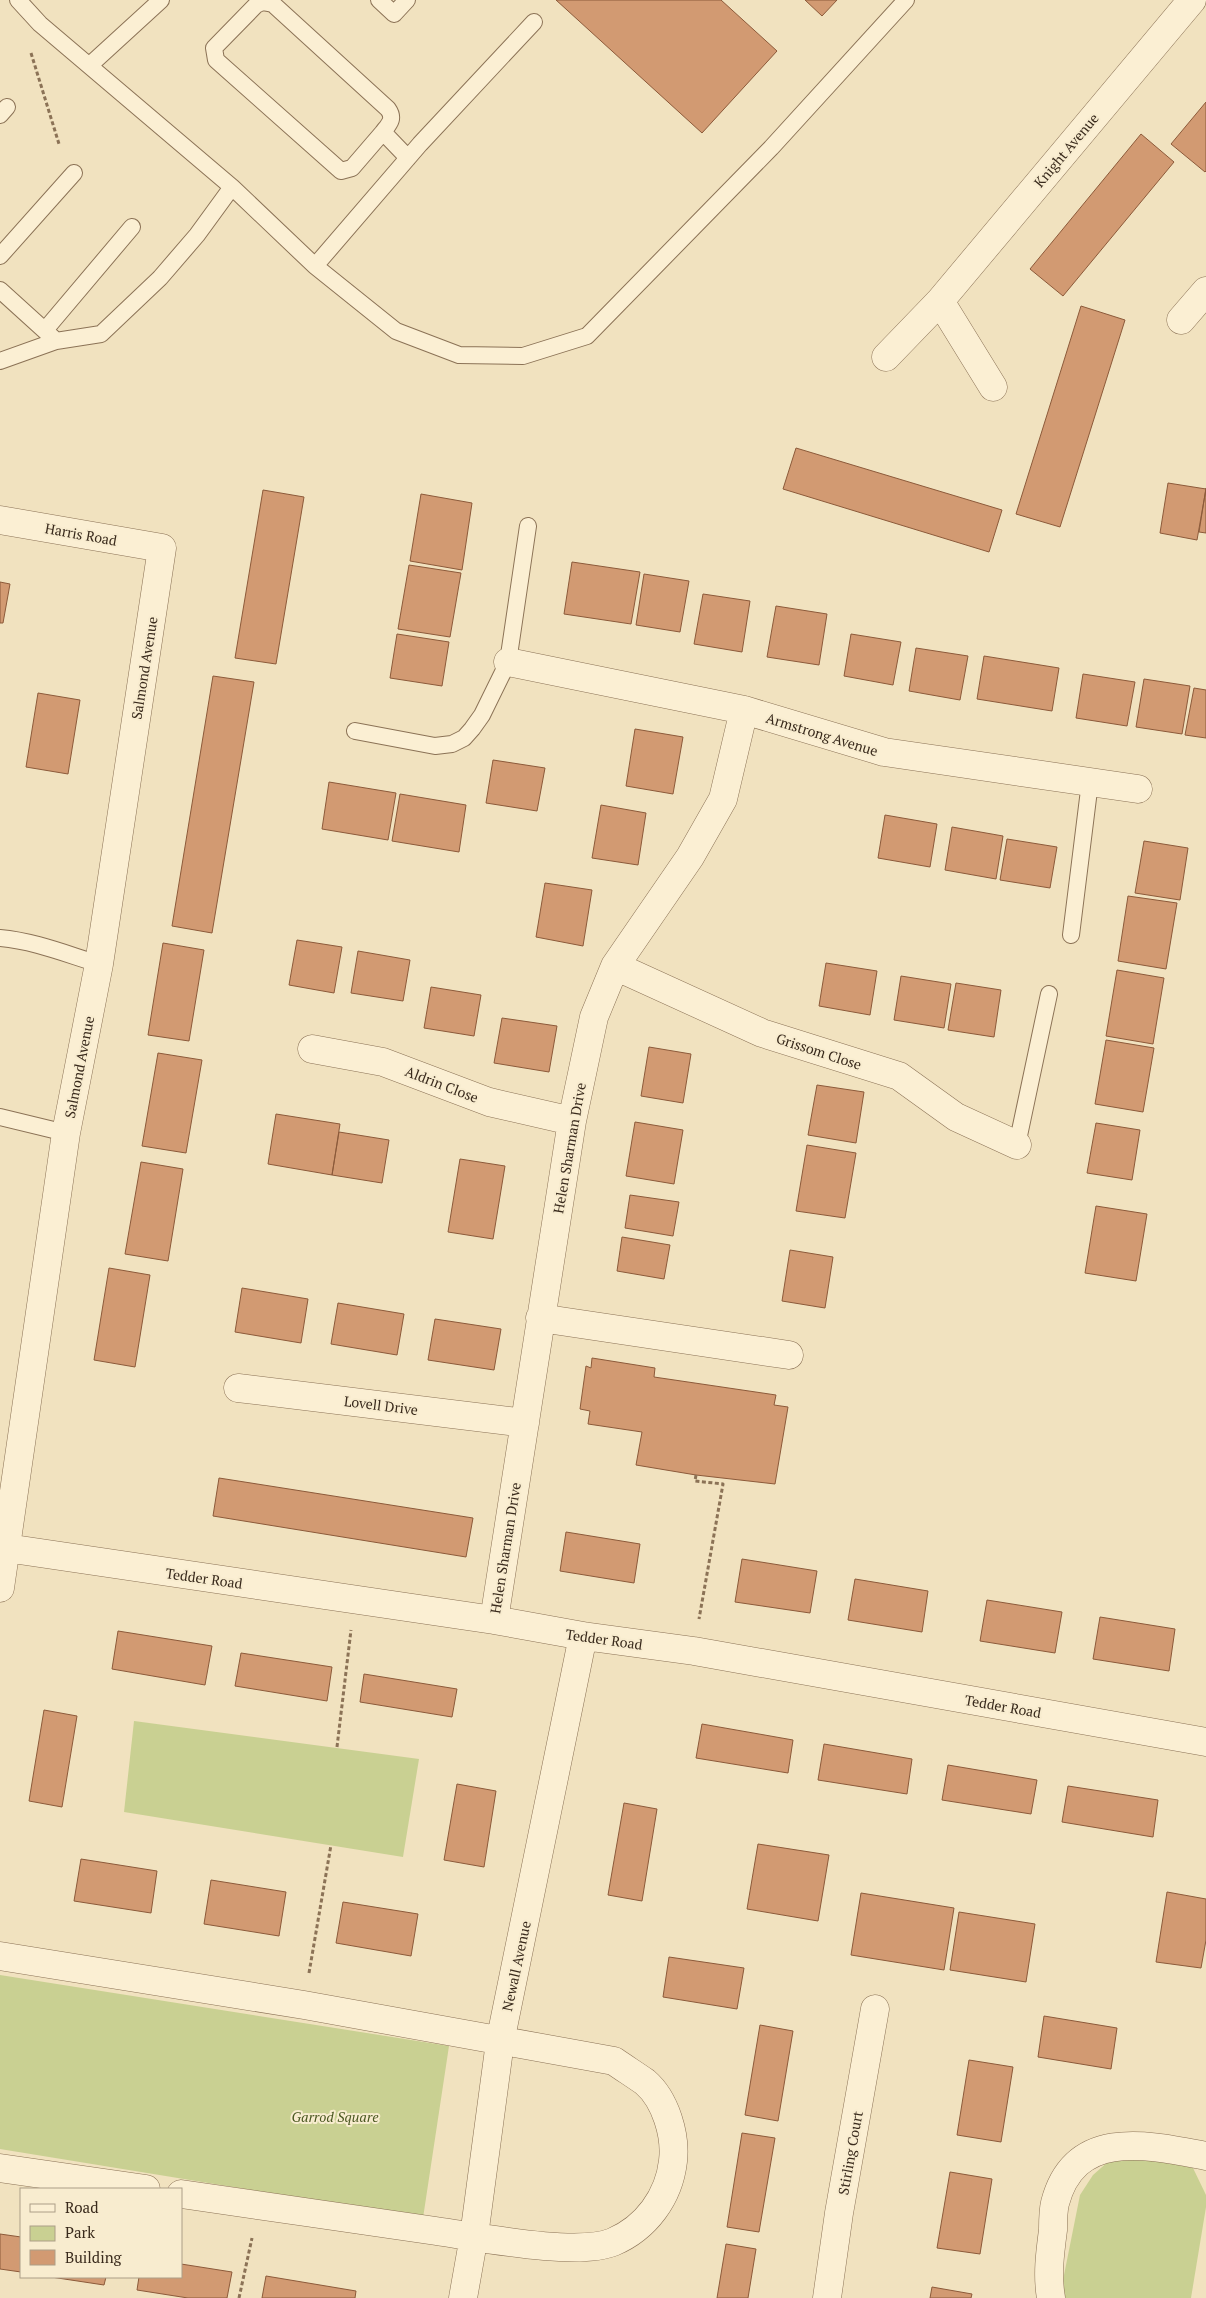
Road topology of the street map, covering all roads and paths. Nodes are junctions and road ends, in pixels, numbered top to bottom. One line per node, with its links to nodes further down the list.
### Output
1 (18, 0): 9 (lane)
2 (161, 0): 9 (lane)
3 (379, 0): 4 (lane)
4 (407, 0)
5 (906, 0): 17 (lane)
6 (1192, 0): 20 (street, Knight Avenue)
7 (534, 22): 12 (lane)
8 (30, 47): 11 (path)
9 (90, 65): 14 (lane)
10 (383, 132): 10 (lane); 12 (lane)
11 (59, 144)
12 (408, 158): 17 (lane)
13 (74, 173): 16 (lane)
14 (232, 187): 17 (lane); 22 (lane)
15 (132, 227): 22 (lane)
16 (0, 256)
17 (315, 266)
18 (0, 290): 22 (lane)
19 (1206, 291): 21 (street)
20 (940, 301): 23 (street, Knight Avenue); 25 (street)
21 (1181, 320)
22 (50, 336): 24 (lane)
23 (886, 357)
24 (0, 361)
25 (993, 387)
26 (0, 520): 28 (street, Harris Road)
27 (528, 526): 29 (lane)
28 (162, 548): 36 (street, Salmond Avenue)
29 (508, 662): 30 (street, Armstrong Avenue); 31 (lane)
30 (744, 710): 32 (street, Armstrong Avenue); 37 (street, Helen Sharman Drive)
31 (355, 730)
32 (1090, 782): 33 (street, Armstrong Avenue); 34 (lane)
33 (1138, 789)
34 (1071, 935)
35 (0, 938): 36 (lane)
36 (99, 964): 42 (street, Salmond Avenue)
37 (615, 966): 41 (street, Helen Sharman Drive); 43 (street, Grissom Close)
38 (1049, 994): 43 (lane)
39 (312, 1049): 41 (street, Aldrin Close)
40 (0, 1117): 42 (lane)
41 (572, 1121): 44 (street, Helen Sharman Drive)
42 (66, 1133): 49 (street, Salmond Avenue)
43 (1017, 1145)
44 (540, 1318): 45 (street); 47 (street, Helen Sharman Drive)
45 (789, 1355)
46 (238, 1388): 47 (street, Lovell Drive)
47 (525, 1423): 52 (street, Helen Sharman Drive)
48 (696, 1475): 54 (path)
49 (3, 1548): 50 (street, Salmond Avenue); 51 (street, Tedder Road)
50 (0, 1588)
51 (355, 1600): 52 (street, Tedder Road); 56 (path)
52 (494, 1620): 53 (street, Tedder Road)
53 (583, 1636): 54 (street, Tedder Road); 61 (street, Newall Avenue)
54 (694, 1651): 55 (street, Tedder Road)
55 (1206, 1742)
56 (337, 1747)
57 (331, 1845): 59 (path)
58 (0, 1956): 59 (street)
59 (304, 2005): 61 (street)
60 (875, 2009): 70 (street, Stirling Court)
61 (500, 2042): 67 (street, Newall Avenue); 67 (street)
62 (1206, 2156): 71 (street)
63 (0, 2168): 64 (street)
64 (139, 2188)
65 (182, 2194): 66 (street)
66 (258, 2205): 67 (street); 68 (path)
67 (474, 2236): 69 (street, Newall Avenue)
68 (239, 2298)
69 (463, 2298)
70 (827, 2298)
71 (1051, 2298)

